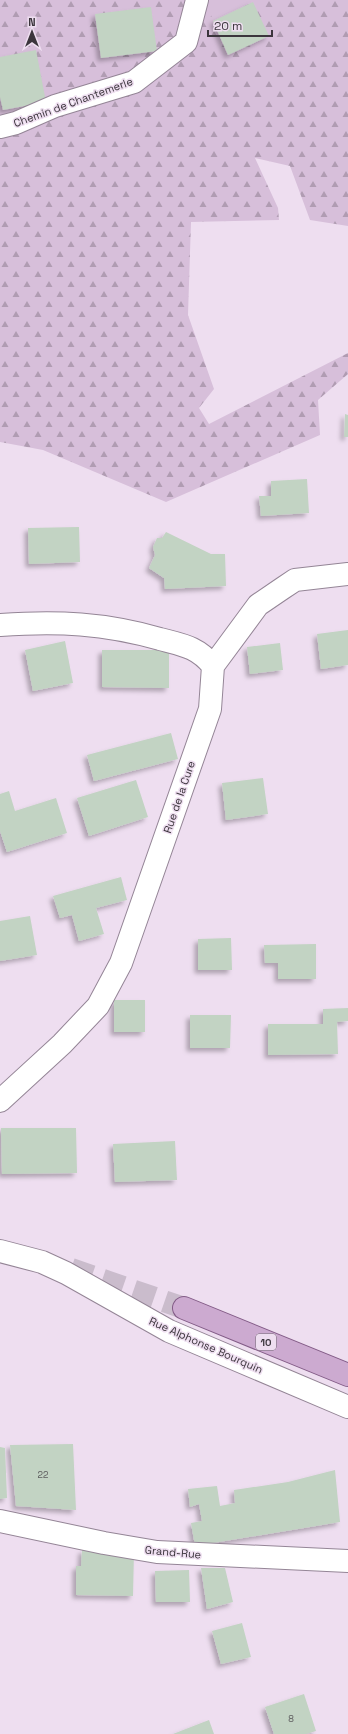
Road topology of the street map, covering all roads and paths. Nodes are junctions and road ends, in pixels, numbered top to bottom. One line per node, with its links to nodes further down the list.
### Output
1 (197, 0): 2 (street, Chemin de Chantemerle)
2 (0, 127)
3 (348, 574): 5 (street)
4 (0, 625): 5 (street)
5 (213, 666): 6 (street, Rue de la Cure)
6 (0, 1101)
7 (0, 1251): 10 (street, Rue Alphonse Bourquin)
8 (184, 1308): 9 (main road, 10)
9 (348, 1375)
10 (348, 1407)
11 (0, 1520): 12 (street, Grand-Rue)
12 (348, 1561)

